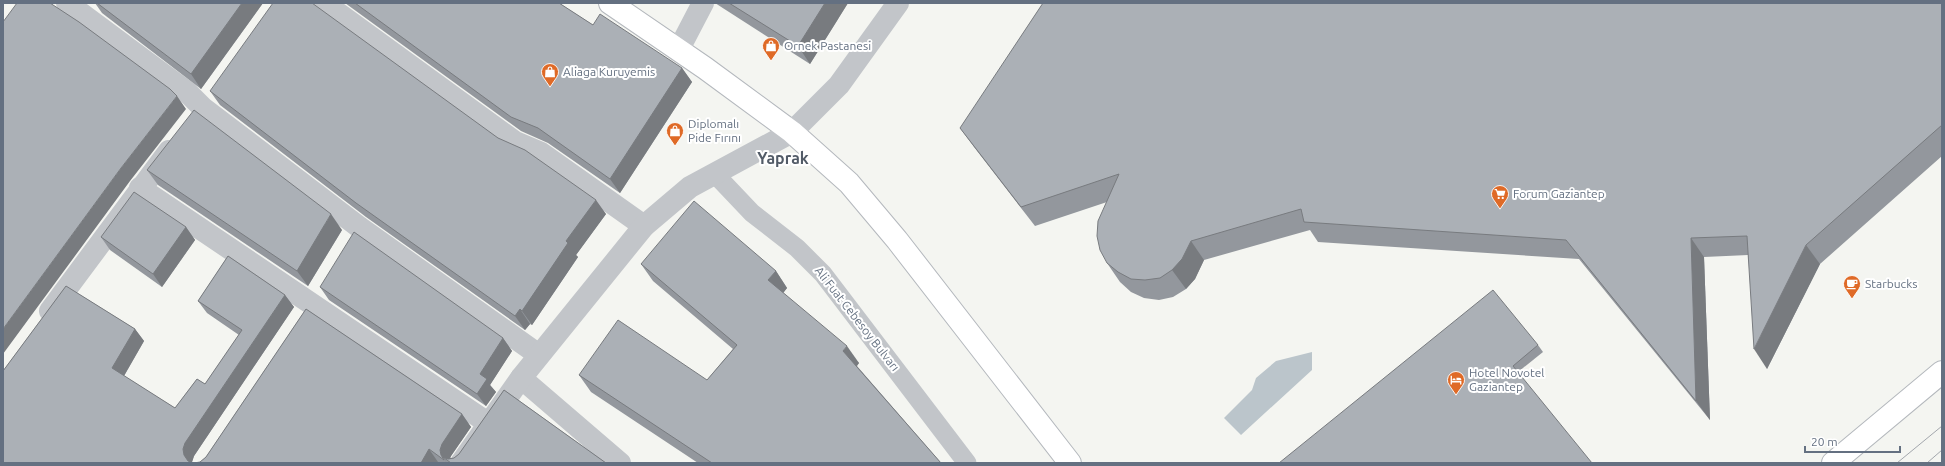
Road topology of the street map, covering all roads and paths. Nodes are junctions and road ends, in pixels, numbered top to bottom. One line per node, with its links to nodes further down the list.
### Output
1 (67, 3): 8 (street)
2 (324, 3): 12 (street)
3 (610, 3): 6 (street)
4 (703, 3): 6 (street)
5 (898, 3): 9 (street)
6 (679, 49): 9 (street)
7 (217, 90): 8 (street)
8 (203, 108): 11 (street); 13 (street)
9 (792, 132): 10 (street); 25 (street)
10 (714, 173): 12 (street); 24 (lane, Ali Fuat Cebesoy Bulvarı)
11 (140, 188): 16 (street); 17 (street)
12 (644, 226): 18 (street)
13 (359, 227): 14 (street); 18 (street)
14 (347, 246)
15 (323, 285): 16 (street)
16 (306, 311): 21 (street)
17 (36, 330)
18 (539, 355): 20 (street)
19 (1942, 372): 26 (street)
20 (521, 378): 21 (street); 23 (street)
21 (488, 424): 22 (street)
22 (461, 463)
23 (620, 463)
24 (967, 463)
25 (1070, 463)
26 (1833, 463)

